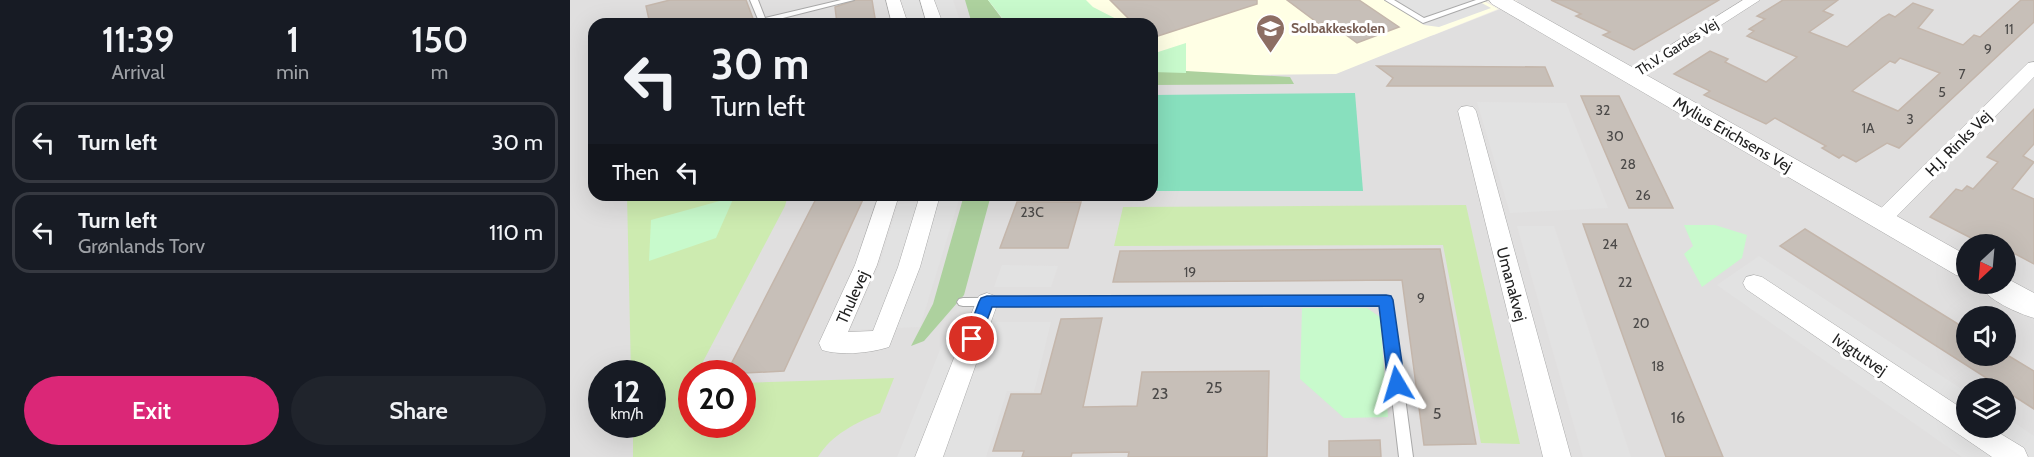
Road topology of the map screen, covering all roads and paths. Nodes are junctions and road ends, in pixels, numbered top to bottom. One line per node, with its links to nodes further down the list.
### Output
1 (754, 0): 8 (lane)
2 (850, 0): 9 (lane)
3 (893, 0): 10 (street)
4 (927, 0): 11 (street)
5 (1389, 0): 7 (lane)
6 (1754, 0): 13 (street, Th.V. Gardes Vej)
7 (1483, 1): 13 (street, Mylius Erichsens Vej)
8 (761, 18)
9 (779, 18)
10 (898, 18)
11 (933, 18)
12 (2034, 67): 17 (street, H.J. Rinks Vej)
13 (1631, 75): 17 (street, Mylius Erichsens Vej)
14 (1467, 111): 27 (street, Umanakvej)
15 (887, 201): 16 (street, Thulevej)
16 (928, 201)
17 (1882, 219): 18 (street, Mylius Erichsens Vej)
18 (1956, 262)
19 (1754, 283): 23 (street, Ivigtutvej)
20 (2011, 294): 22 (street)
21 (975, 302): 25 (street); 26 (lane)
22 (2034, 307)
23 (1956, 418)
24 (1986, 438): 28 (street, Ivigtutvej)
25 (929, 457)
26 (1406, 457)
27 (1557, 457)
28 (2014, 457)

